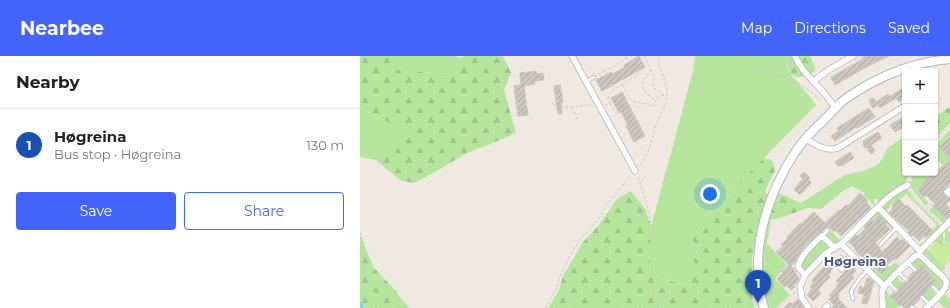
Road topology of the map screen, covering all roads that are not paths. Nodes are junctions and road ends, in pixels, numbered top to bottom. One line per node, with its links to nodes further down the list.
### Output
1 (572, 56): 7 (street)
2 (795, 56): 6 (street)
3 (853, 56): 6 (street)
4 (950, 59): 8 (street)
5 (594, 77): 7 (lane)
6 (814, 81): 8 (street)
7 (586, 82): 11 (street)
8 (836, 108): 10 (street)
9 (902, 108): 10 (street)
10 (806, 138): 37 (street)
11 (635, 171)
12 (908, 185): 13 (street)
13 (878, 207): 15 (street); 18 (street)
14 (950, 221): 22 (street)
15 (897, 227): 19 (lane); 22 (street)
16 (828, 230): 17 (lane)
17 (822, 236): 20 (street); 28 (street)
18 (841, 244): 20 (street); 25 (street)
19 (880, 245)
20 (835, 248): 21 (street)
21 (826, 253): 24 (street); 28 (street)
22 (920, 253): 23 (street); 33 (street)
23 (908, 263): 26 (lane); 27 (street)
24 (842, 269)
25 (868, 270): 30 (street); 35 (lane)
26 (915, 270)
27 (898, 272): 29 (lane); 30 (street)
28 (805, 275): 38 (street)
29 (906, 280)
30 (886, 284): 32 (lane); 39 (street)
31 (933, 287): 33 (lane)
32 (896, 290)
33 (940, 294): 36 (street)
34 (922, 297): 36 (lane)
35 (853, 299)
36 (928, 306)
37 (764, 308)
38 (809, 308)
39 (883, 308)

